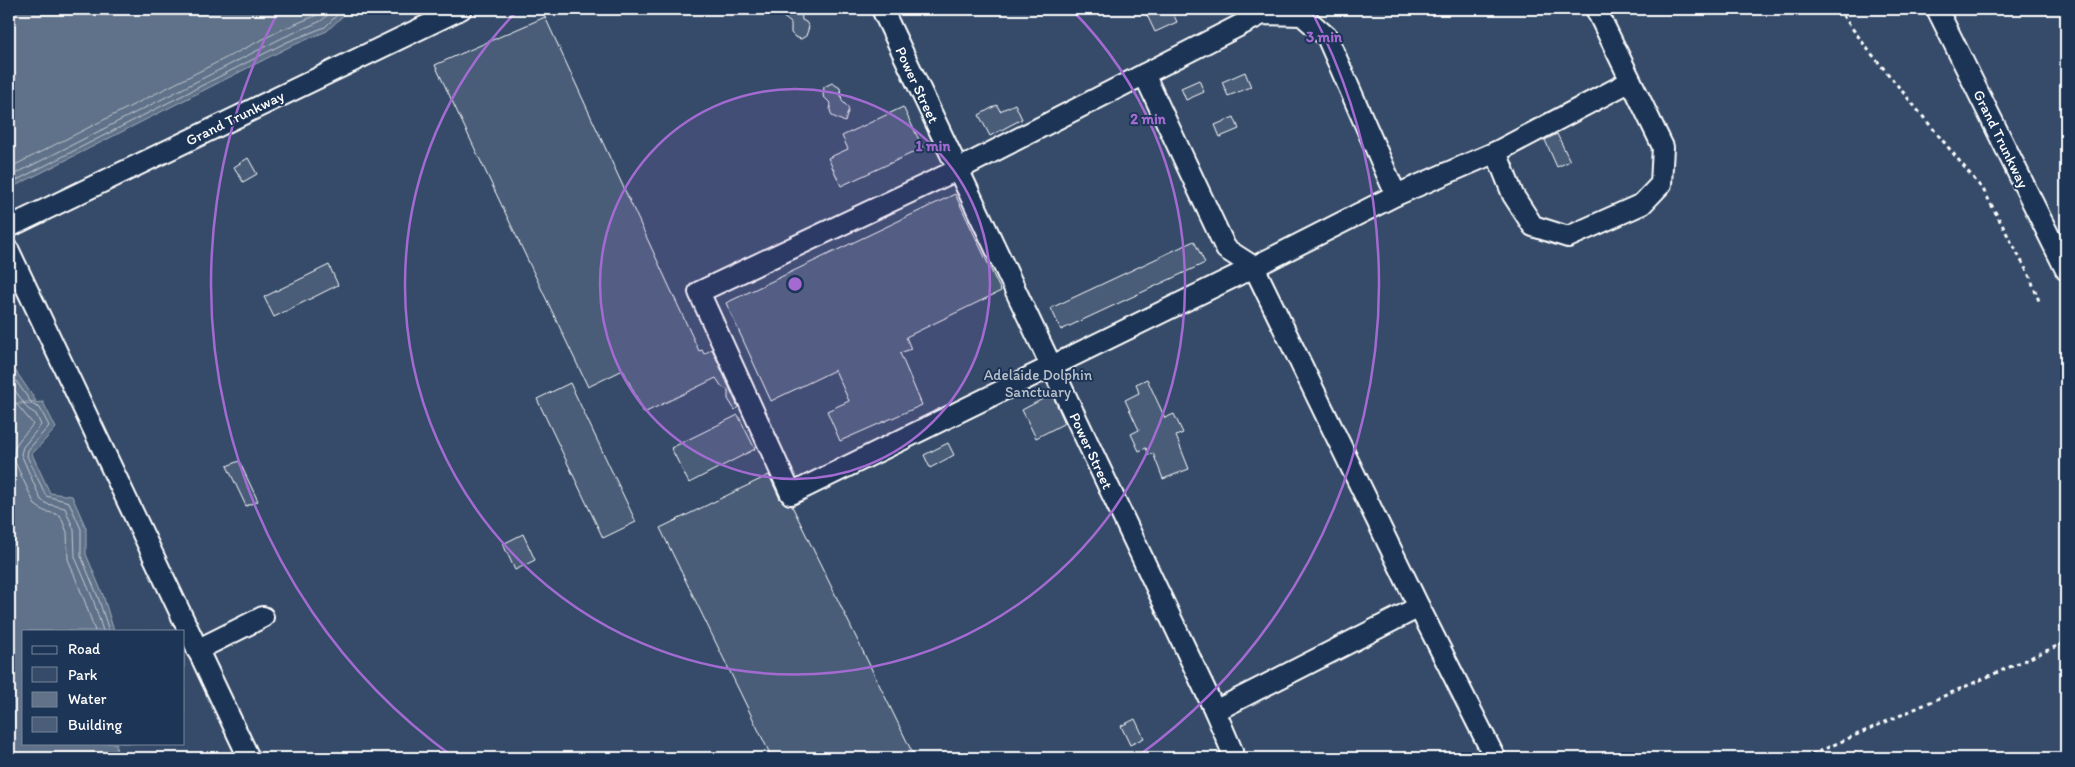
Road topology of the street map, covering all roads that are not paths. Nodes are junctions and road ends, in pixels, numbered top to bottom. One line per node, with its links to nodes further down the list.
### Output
1 (461, 9): 10 (lane, Grand Trunkway)
2 (882, 9): 8 (lane, Power Street)
3 (1596, 9): 6 (lane)
4 (1937, 9): 13 (lane, Grand Trunkway)
5 (1144, 74): 8 (lane); 9 (lane); 12 (lane)
6 (1631, 81): 7 (lane); 7 (lane)
7 (1496, 152): 9 (lane)
8 (957, 170): 14 (lane, Power Street); 14 (lane)
9 (1396, 195): 12 (lane)
10 (9, 227)
11 (9, 251): 17 (lane)
12 (1254, 266): 14 (lane); 15 (lane)
13 (2066, 270)
14 (1050, 366): 18 (lane, Power Street)
15 (1419, 607): 18 (lane); 21 (lane)
16 (264, 617): 17 (lane)
17 (197, 650): 19 (lane)
18 (1215, 711): 20 (lane, Power Street)
19 (249, 758)
20 (1232, 758)
21 (1495, 758)

